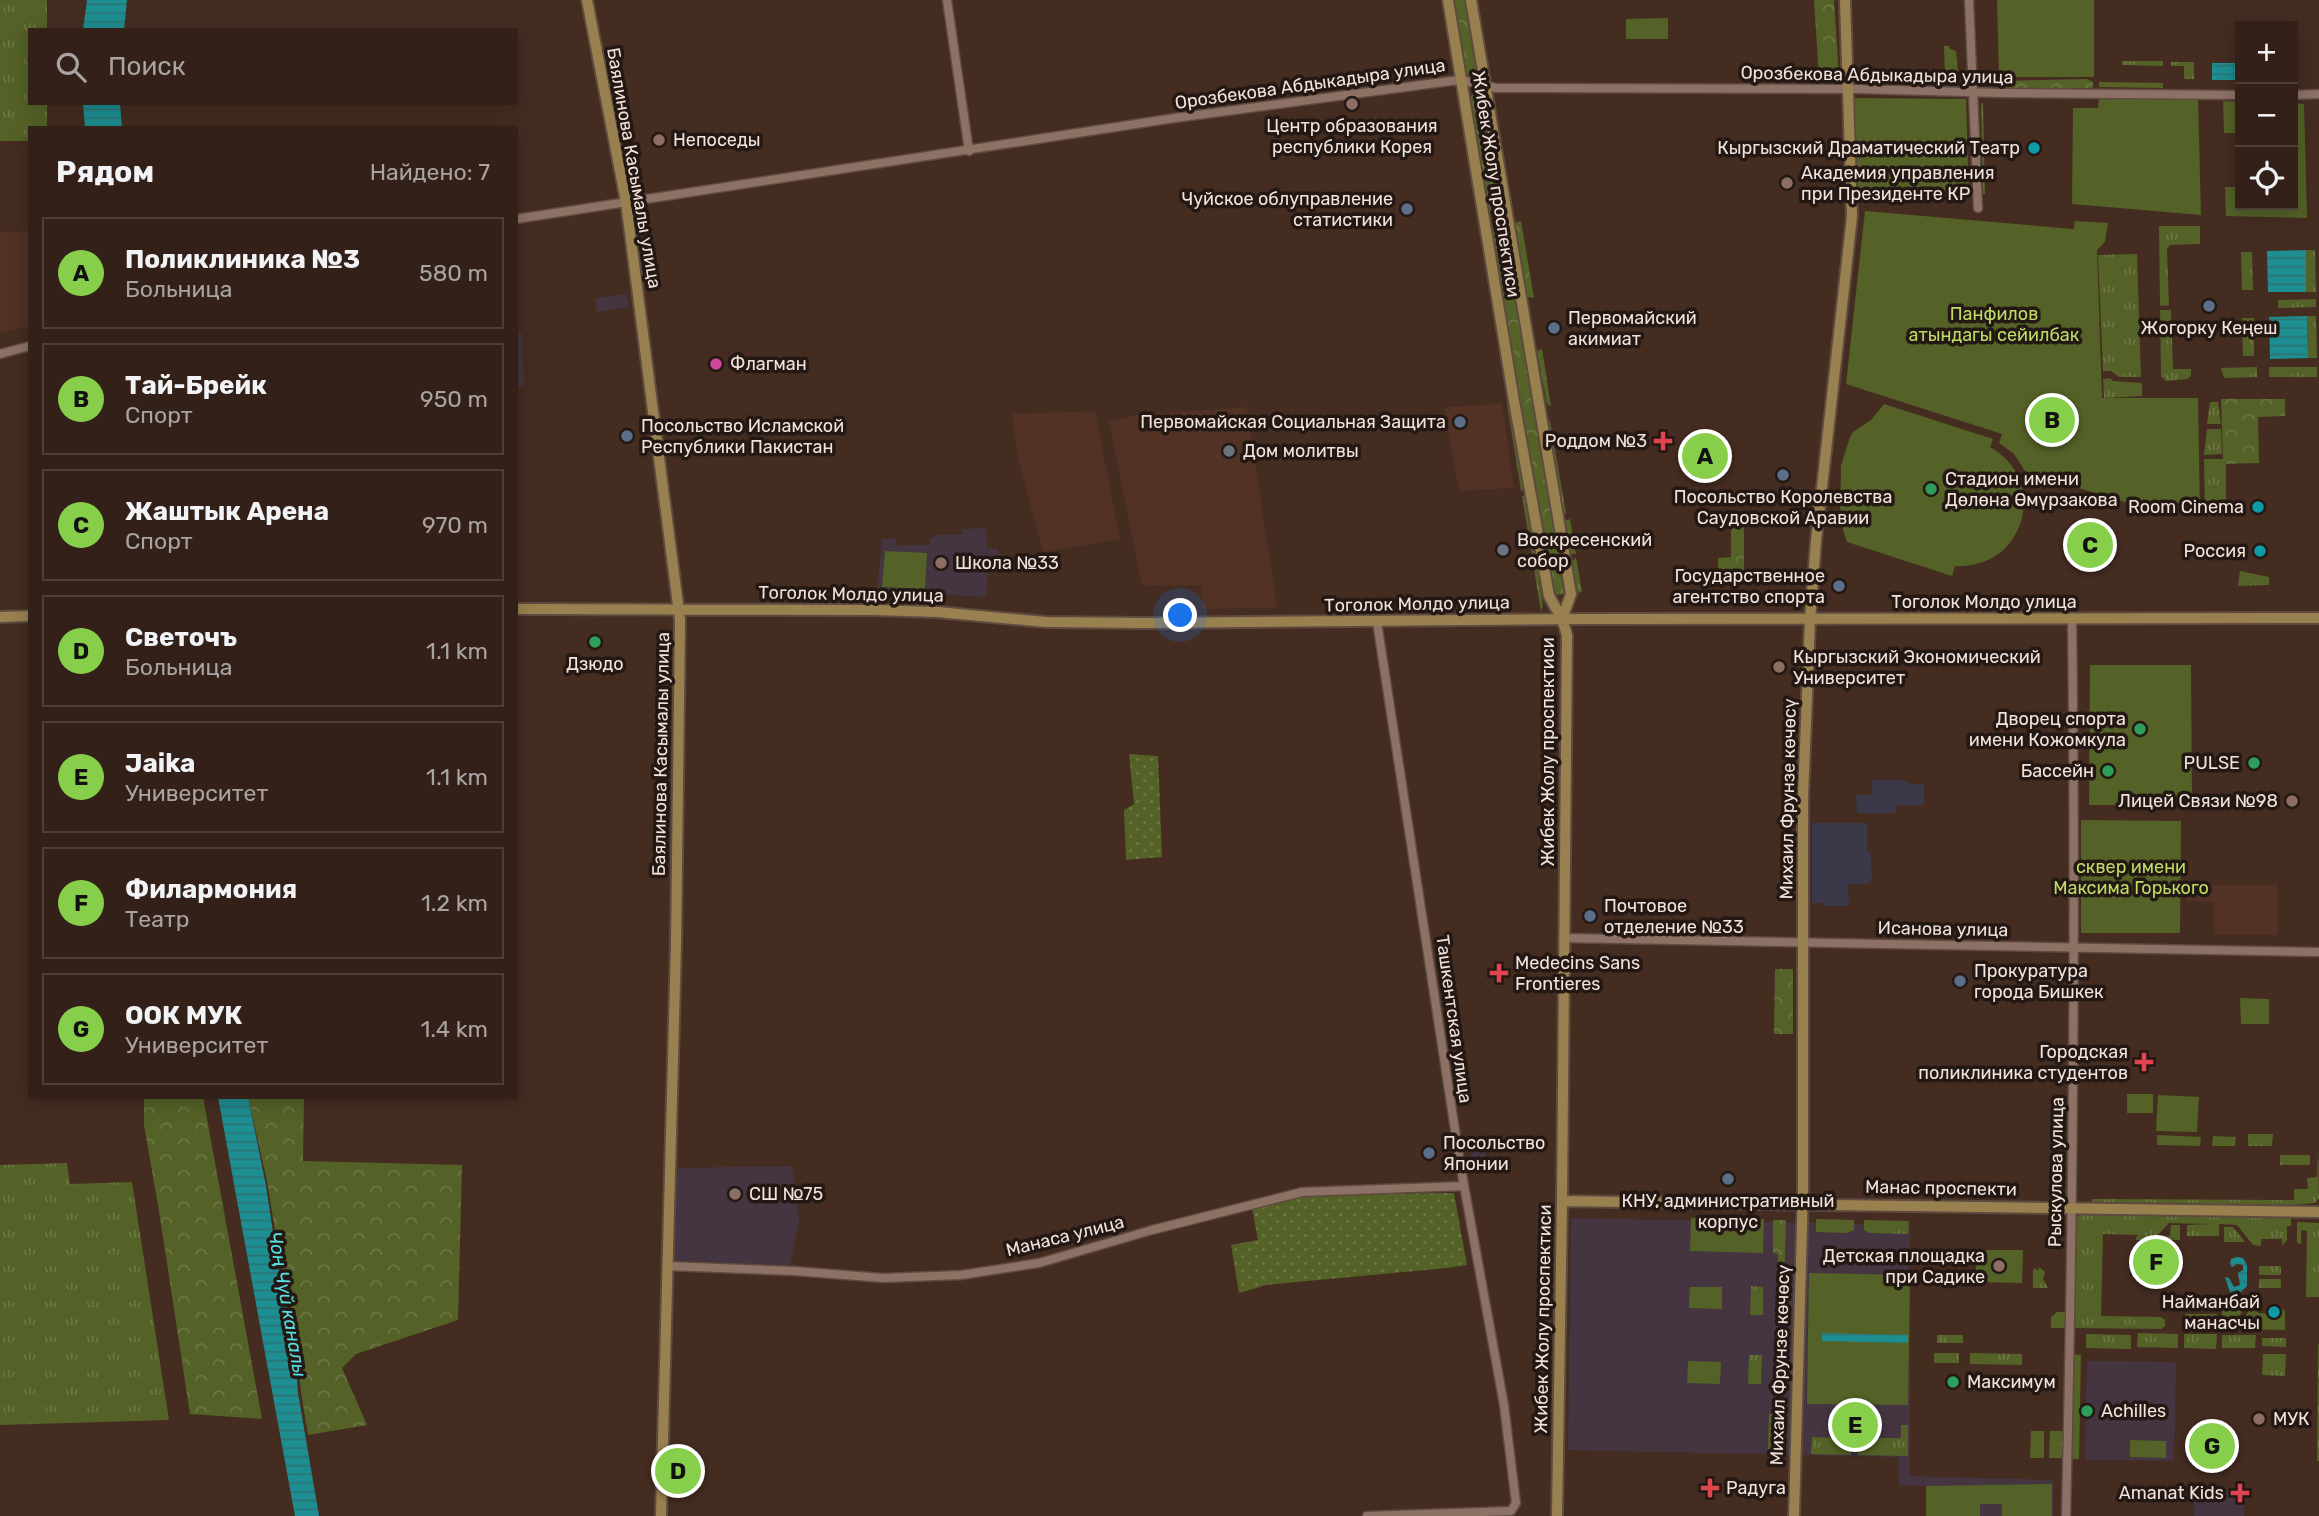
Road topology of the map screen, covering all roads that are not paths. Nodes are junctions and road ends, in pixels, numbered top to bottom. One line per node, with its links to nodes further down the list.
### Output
1 (587, 0): 15 (main road, Баялинова Касымалы улица)
2 (947, 0): 14 (street)
3 (1448, 0): 7 (main road, Жибек Жолу проспектиси)
4 (1472, 0): 8 (main road, Жибек Жолу проспектиси)
5 (1845, 0): 9 (main road, Михаил Фрунзе көчөсү)
6 (1969, 0): 10 (street)
7 (1461, 80): 8 (street, Орозбекова Абдыкадыра улица); 14 (street, Орозбекова Абдыкадыра улица); 25 (main road, Жибек Жолу проспектиси)
8 (1485, 86): 9 (street, Орозбекова Абдыкадыра улица); 25 (main road, Жибек Жолу проспектиси)
9 (1849, 89): 10 (street, Орозбекова Абдыкадыра улица); 27 (main road, Михаил Фрунзе көчөсү)
10 (1973, 91): 12 (street, Орозбекова Абдыкадыра улица); 16 (street)
11 (2319, 94): 13 (street)
12 (2235, 95)
13 (2298, 95)
14 (969, 151): 15 (street, Орозбекова Абдыкадыра улица)
15 (626, 202): 17 (street, Орозбекова Абдыкадыра улица); 21 (main road, Баялинова Касымалы улица)
16 (1978, 208)
17 (518, 219)
18 (28, 347): 19 (street)
19 (0, 354)
20 (518, 609): 21 (main road, Тоголок Молдо улица)
21 (678, 610): 28 (main road, Тоголок Молдо улица); 38 (main road, Баялинова Касымалы улица)
22 (28, 616): 23 (main road)
23 (0, 617)
24 (2319, 618): 26 (main road, Тоголок Молдо улица)
25 (1562, 619): 27 (main road, Тоголок Молдо улица); 28 (main road, Тоголок Молдо улица); 29 (main road, Жибек Жолу проспектиси)
26 (2072, 619): 27 (main road, Тоголок Молдо улица); 31 (street, Рыскулова улица)
27 (1810, 620): 30 (main road, Михаил Фрунзе көчөсү)
28 (1377, 622): 33 (street, Ташкентская улица)
29 (1565, 938): 30 (street, Исанова улица); 34 (main road, Жибек Жолу проспектиси)
30 (1803, 942): 31 (street, Исанова улица); 35 (main road, Михаил Фрунзе көчөсү)
31 (2074, 947): 32 (street, Исанова улица); 36 (street, Рыскулова улица)
32 (2319, 952)
33 (1464, 1186): 38 (street, Манаса улица); 40 (street, Ташкентская улица)
34 (1562, 1201): 35 (main road, Манас проспекти); 41 (main road, Жибек Жолу проспектиси)
35 (1802, 1203): 36 (main road, Манас проспекти); 42 (main road, Михаил Фрунзе көчөсү)
36 (2072, 1207): 37 (main road, Манас проспекти); 43 (street, Рыскулова улица)
37 (2319, 1212)
38 (668, 1266): 39 (main road, Баялинова Касымалы улица)
39 (661, 1516)
40 (1367, 1516)
41 (1557, 1516)
42 (1794, 1516)
43 (2066, 1516)

